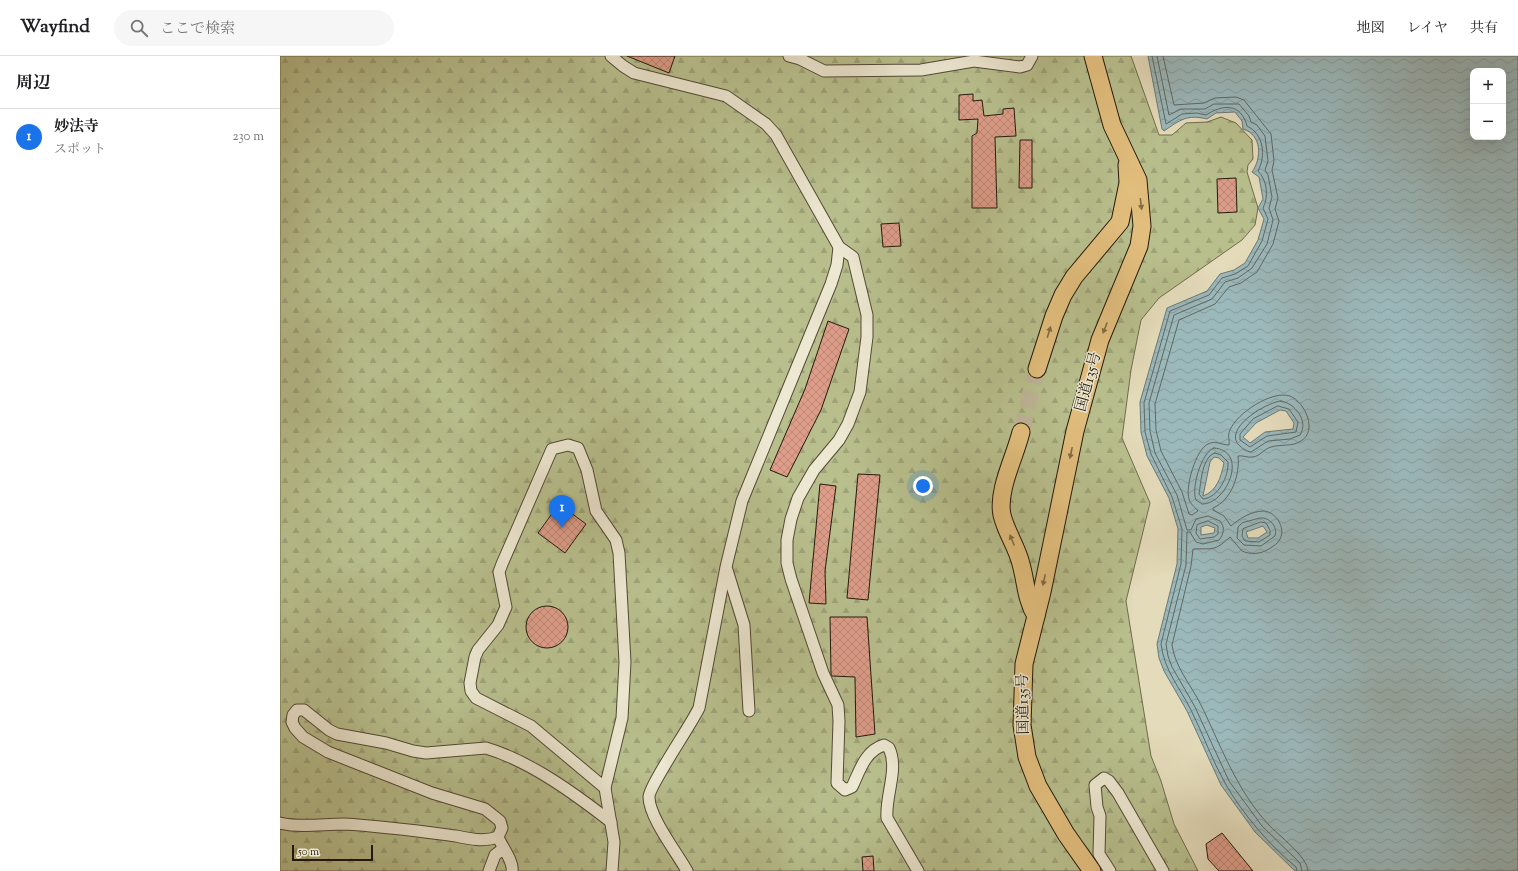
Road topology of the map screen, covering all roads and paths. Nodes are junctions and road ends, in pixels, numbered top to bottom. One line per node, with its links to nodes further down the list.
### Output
1 (611, 56): 6 (street)
2 (789, 56): 3 (street)
3 (1032, 56)
4 (1093, 56): 5 (highway, 国道135号)
5 (1126, 154): 7 (highway, 国道135号, one-way to 5); 10 (highway, 国道135号, one-way to 10)
6 (839, 247): 9 (street); 21 (street)
7 (1037, 369)
8 (1021, 432): 10 (highway, one-way to 8)
9 (726, 567): 11 (street); 20 (street)
10 (1036, 616): 22 (highway, 国道135号)
11 (749, 711)
12 (605, 788): 12 (street); 13 (street)
13 (611, 822): 15 (street); 19 (street)
14 (280, 823): 15 (street)
15 (498, 837): 16 (street)
16 (503, 849): 17 (street); 18 (street)
17 (489, 871)
18 (512, 871)
19 (612, 871)
20 (687, 871)
21 (918, 871)
22 (1092, 871)
23 (1110, 871): 24 (street)
24 (1163, 871)

